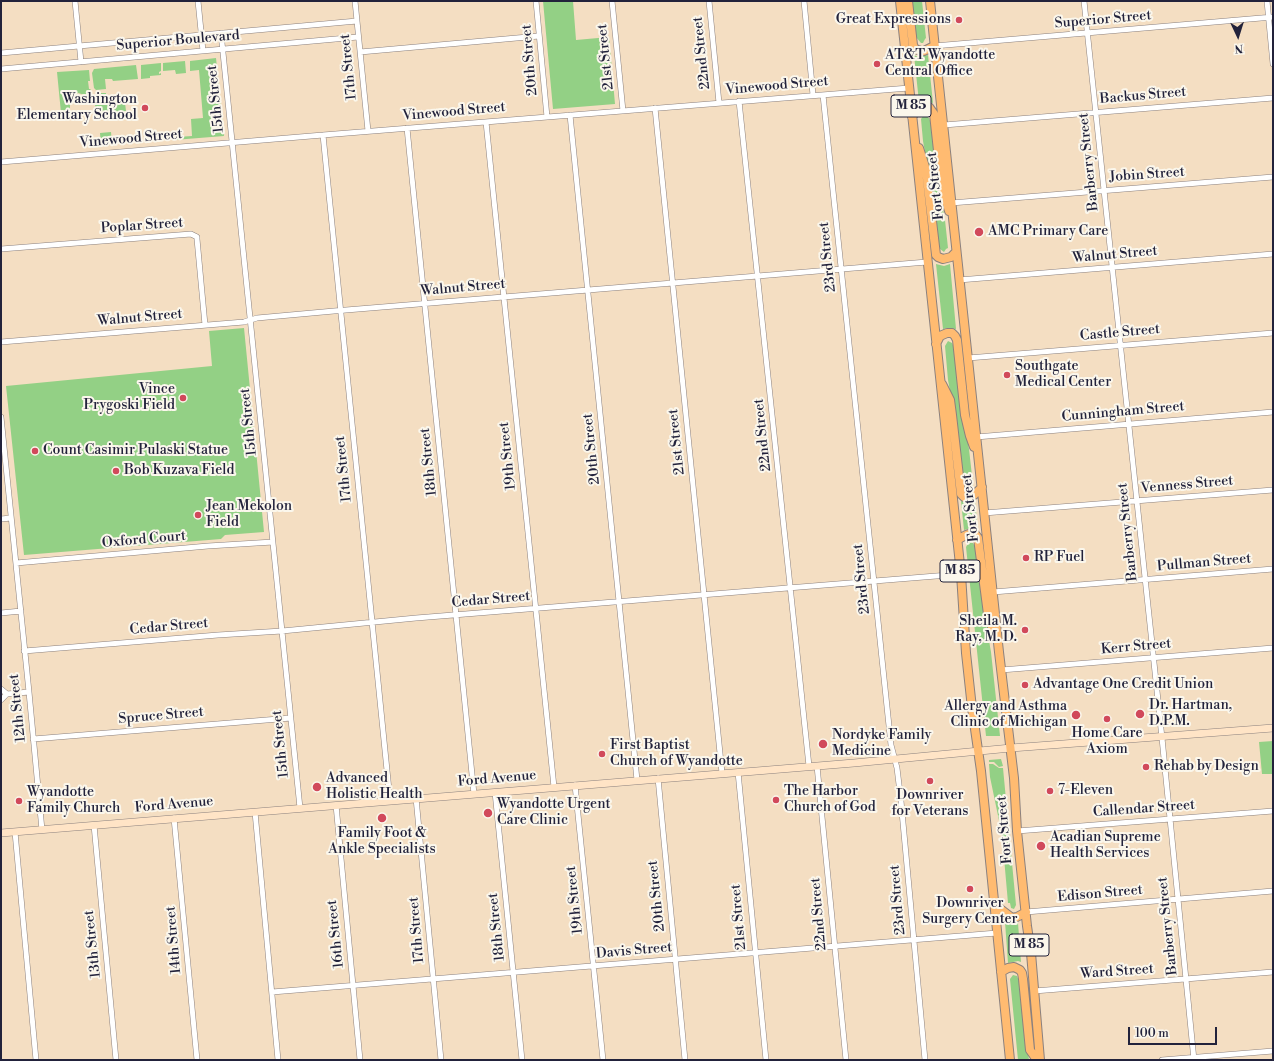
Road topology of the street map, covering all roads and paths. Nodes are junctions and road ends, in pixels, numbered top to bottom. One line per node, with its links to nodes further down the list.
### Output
1 (75, 1): 20 (street)
2 (198, 1): 17 (street, 15th Street)
3 (355, 1): 14 (street, 17th Street)
4 (536, 1): 18 (street, 20th Street)
5 (612, 1): 36 (street, 21st Street)
6 (708, 1): 34 (street, 22nd Street)
7 (804, 1): 31 (street)
8 (900, 1): 29 (main road, Fort Street / M 85)
9 (908, 1): 21 (main road)
10 (930, 1): 21 (main road, Fort Street / M 85)
11 (1084, 1): 16 (street, Barberry Street)
12 (1267, 1): 13 (street)
13 (1271, 18): 16 (street, Superior Street); 27 (street)
14 (356, 21): 15 (street, Superior Boulevard); 19 (street, 17th Street)
15 (221, 33): 17 (street, Superior Boulevard); 22 (street, 15th Street)
16 (1088, 33): 21 (street, Superior Street); 37 (street, Barberry Street)
17 (201, 35): 20 (street, Superior Boulevard); 23 (street, 15th Street)
18 (539, 36): 25 (street); 39 (street, 20th Street)
19 (358, 37): 22 (street, Superior Boulevard); 25 (street, 17th Street)
20 (79, 46): 24 (street, Superior Boulevard); 26 (street)
21 (934, 46): 42 (main road, Fort Street / M 85)
22 (223, 49): 23 (street, Superior Boulevard); 47 (street, 15th Street)
23 (203, 51): 26 (street, Superior Boulevard)
24 (1, 52)
25 (360, 52): 44 (street, 17th Street)
26 (81, 62): 28 (street, Superior Boulevard)
27 (1273, 64)
28 (1, 69)
29 (909, 88): 30 (street, Vinewood Street); 40 (main road, Fort Street / M 85)
30 (822, 95): 31 (street, Vinewood Street); 58 (street, 23rd Street)
31 (814, 96): 33 (street, Vinewood Street)
32 (1273, 98): 37 (street, Backus Street)
33 (740, 101): 34 (street, Vinewood Street); 59 (street, 22nd Street)
34 (718, 103): 35 (street, Vinewood Street)
35 (655, 108): 36 (street, Vinewood Street); 61 (street, 21st Street)
36 (623, 111): 38 (street, Vinewood Street)
37 (1096, 112): 42 (street, Backus Street); 50 (street, Barberry Street)
38 (570, 115): 39 (street, Vinewood Street); 62 (street, 20th Street)
39 (547, 117): 41 (street, Vinewood Street)
40 (912, 117): 45 (main road, Fort Street / M 85); 52 (main road)
41 (486, 122): 43 (street, Vinewood Street); 63 (street, 19th Street)
42 (944, 125): 51 (main road, Fort Street / M 85)
43 (407, 128): 44 (street, Vinewood Street); 64 (street, 18th Street)
44 (368, 131): 46 (street, Vinewood Street)
45 (914, 132): 54 (main road); 56 (main road, Fort Street / M 85)
46 (323, 135): 47 (street, Vinewood Street); 65 (street, 17th Street)
47 (233, 142): 48 (street, Vinewood Street); 66 (street, 15th Street)
48 (1, 162)
49 (1273, 177): 50 (street, Jobin Street)
50 (1104, 190): 51 (street, Jobin Street); 57 (street, Barberry Street)
51 (951, 203): 52 (main road, Fort Street / M 85)
52 (953, 221): 54 (main road, Fort Street / M 85)
53 (1, 249): 67 (street, Poplar Street)
54 (956, 252): 60 (main road, Fort Street / M 85)
55 (1273, 254): 57 (street, Walnut Street)
56 (927, 262): 58 (street, Walnut Street); 70 (main road, Fort Street / M 85)
57 (1112, 268): 60 (street, Walnut Street); 71 (street, Barberry Street)
58 (841, 270): 59 (street, Walnut Street); 92 (street, 23rd Street)
59 (758, 276): 61 (street, Walnut Street); 93 (street, 22nd Street)
60 (959, 280): 72 (main road, Fort Street / M 85)
61 (673, 283): 62 (street, Walnut Street); 95 (street, 21st Street)
62 (588, 290): 63 (street, Walnut Street); 96 (street, 20th Street)
63 (504, 297): 64 (street, Walnut Street); 97 (street, 19th Street)
64 (425, 304): 65 (street, Walnut Street); 100 (street, 18th Street)
65 (341, 311): 66 (street, Walnut Street); 101 (street, 17th Street)
66 (250, 320): 67 (street, Walnut Street); 87 (street, 15th Street)
67 (205, 325): 69 (street, Walnut Street)
68 (1273, 333): 71 (street, Castle Street)
69 (1, 342)
70 (936, 344): 73 (main road, Fort Street / M 85); 79 (main road)
71 (1121, 345): 72 (street, Castle Street); 76 (street, Barberry Street)
72 (968, 358): 78 (main road, Fort Street / M 85)
73 (940, 378): 80 (main road); 86 (main road, Fort Street / M 85)
74 (1273, 412): 76 (street, Cunningham Street)
75 (1, 417): 77 (street, 12th Street)
76 (1129, 424): 78 (street, Cunningham Street); 82 (street, Barberry Street)
77 (2, 430): 84 (street, 12th Street)
78 (976, 436): 79 (main road, Fort Street / M 85)
79 (979, 461): 80 (main road, Fort Street / M 85)
80 (982, 487): 83 (main road, Fort Street / M 85)
81 (1273, 490): 82 (street, Venness Street)
82 (1137, 501): 83 (street, Venness Street); 91 (street, Barberry Street)
83 (984, 513): 94 (main road, Fort Street / M 85)
84 (11, 518): 85 (street); 88 (street, 12th Street)
85 (1, 519)
86 (957, 540): 90 (main road, Fort Street / M 85); 103 (main road)
87 (273, 542): 88 (street, Oxford Court); 102 (street, 15th Street)
88 (16, 563): 98 (street, 12th Street)
89 (1273, 569): 91 (street, Pullman Street)
90 (961, 574): 92 (street, Cedar Street); 117 (main road, Fort Street / M 85)
91 (1144, 580): 94 (street, Pullman Street); 106 (street, Barberry Street)
92 (874, 581): 93 (street, Cedar Street); 118 (street, 23rd Street)
93 (791, 587): 95 (street, Cedar Street); 119 (street, 22nd Street)
94 (993, 592): 103 (main road, Fort Street / M 85)
95 (704, 594): 96 (street, Cedar Street); 121 (street, 21st Street)
96 (619, 601): 97 (street, Cedar Street); 123 (street, 20th Street)
97 (535, 608): 100 (street, Cedar Street); 125 (street, 19th Street)
98 (21, 611): 99 (street); 105 (street, 12th Street)
99 (1, 613)
100 (456, 615): 101 (street, Cedar Street); 127 (street, 18th Street)
101 (372, 622): 102 (street, Cedar Street); 129 (street, 17th Street)
102 (282, 631): 105 (street, Cedar Street); 112 (street, 15th Street)
103 (998, 644): 107 (main road, Fort Street / M 85)
104 (1273, 648): 106 (street, Kerr Street)
105 (24, 651): 109 (street, 12th Street)
106 (1153, 657): 107 (street, Kerr Street); 115 (street, Barberry Street)
107 (1001, 670): 116 (main road, Fort Street / M 85)
108 (1, 689): 110 (street)
109 (29, 692): 110 (street); 114 (street, 12th Street)
110 (7, 694): 111 (street)
111 (1, 700)
112 (291, 718): 114 (street, Spruce Street); 131 (street, 15th Street)
113 (1273, 728): 115 (main road, Ford Avenue)
114 (33, 738): 137 (street, 12th Street)
115 (1162, 738): 116 (main road, Ford Avenue); 135 (street, Barberry Street)
116 (1011, 748): 117 (main road, Ford Avenue); 138 (main road, Fort Street / M 85)
117 (979, 752): 118 (main road, Ford Avenue); 143 (main road, Fort Street / M 85)
118 (894, 759): 119 (main road, Ford Avenue); 146 (street, 23rd Street)
119 (813, 766): 120 (main road, Ford Avenue); 147 (street, 22nd Street)
120 (738, 772): 121 (main road, Ford Avenue); 148 (street, 21st Street)
121 (722, 773): 122 (main road, Ford Avenue)
122 (658, 778): 123 (main road, Ford Avenue); 149 (street, 20th Street)
123 (637, 780): 124 (main road, Ford Avenue)
124 (576, 785): 125 (main road, Ford Avenue); 150 (street, 19th Street)
125 (554, 787): 126 (main road, Ford Avenue)
126 (495, 792): 127 (main road, Ford Avenue); 151 (street, 18th Street)
127 (474, 794): 128 (main road, Ford Avenue)
128 (416, 798): 129 (main road, Ford Avenue); 154 (street, 17th Street)
129 (390, 800): 130 (main road, Ford Avenue)
130 (336, 805): 131 (main road, Ford Avenue); 156 (street, 16th Street)
131 (300, 808): 133 (main road, Ford Avenue)
132 (1273, 811): 135 (street, Callendar Street)
133 (255, 812): 134 (main road, Ford Avenue); 158 (street)
134 (174, 818): 136 (main road, Ford Avenue); 163 (street, 14th Street)
135 (1170, 819): 138 (street, Callendar Street); 142 (street, Barberry Street)
136 (94, 825): 137 (main road, Ford Avenue); 162 (street, 13th Street)
137 (42, 830): 139 (main road, Ford Avenue)
138 (1017, 831): 144 (main road, Fort Street / M 85)
139 (15, 832): 140 (main road, Ford Avenue); 161 (street)
140 (1, 833)
141 (1273, 891): 142 (street, Edison Street)
142 (1177, 899): 144 (street, Edison Street); 155 (street, Barberry Street)
143 (995, 905): 144 (main road); 145 (main road, Fort Street / M 85)
144 (1026, 912): 157 (main road, Fort Street / M 85)
145 (997, 933): 146 (street, Davis Street); 152 (main road, Fort Street / M 85)
146 (914, 940): 147 (street, Davis Street); 172 (street, 23rd Street)
147 (834, 946): 148 (street, Davis Street); 171 (street, 22nd Street)
148 (755, 953): 149 (street, Davis Street); 170 (street, 21st Street)
149 (676, 959): 150 (street, Davis Street); 169 (street, 20th Street)
150 (594, 966): 151 (street, Davis Street); 168 (street, 19th Street)
151 (513, 972): 154 (street, Davis Street); 167 (street, 18th Street)
152 (1001, 972): 173 (main road, Fort Street / M 85); 174 (main road)
153 (1273, 972): 155 (street, Ward Street)
154 (433, 979): 156 (street, Davis Street); 166 (street, 17th Street)
155 (1186, 979): 157 (street, Ward Street); 160 (street, Barberry Street)
156 (353, 986): 158 (street, Davis Street); 165 (street, 16th Street)
157 (1034, 991): 175 (main road, Fort Street / M 85)
158 (272, 992): 164 (street)
159 (1273, 1051): 160 (street)
160 (1194, 1059): 176 (street)
161 (36, 1060)
162 (116, 1060)
163 (197, 1060)
164 (278, 1060)
165 (360, 1060)
166 (441, 1060)
167 (522, 1060)
168 (603, 1060)
169 (685, 1060)
170 (766, 1060)
171 (846, 1060)
172 (925, 1060)
173 (1010, 1060)
174 (1037, 1060)
175 (1040, 1060)
176 (1162, 1060)

